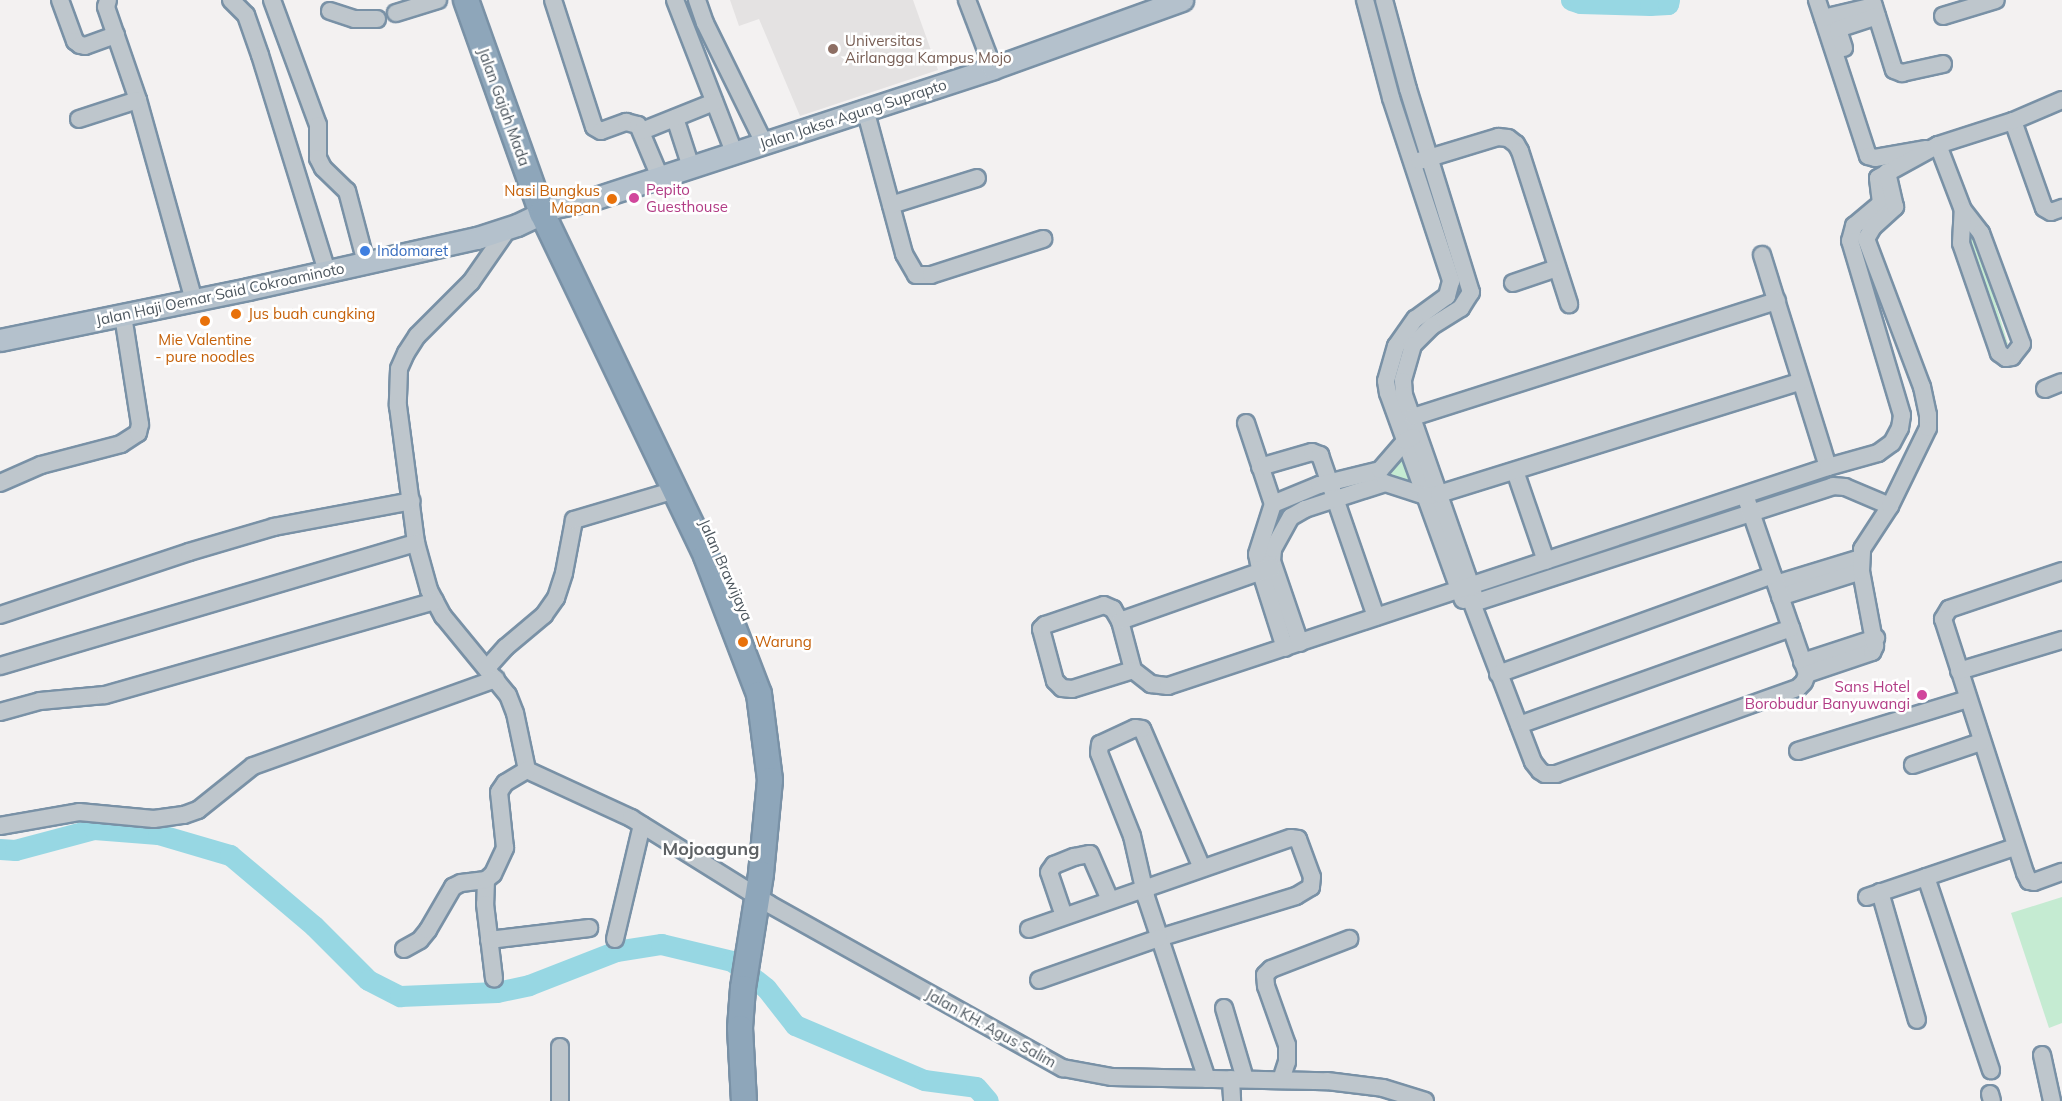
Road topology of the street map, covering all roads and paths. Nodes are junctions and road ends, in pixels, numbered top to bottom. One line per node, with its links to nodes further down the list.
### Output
1 (60, 0): 23 (street)
2 (108, 0): 23 (street)
3 (231, 0): 51 (street)
4 (272, 0): 49 (street)
5 (438, 0): 19 (street)
6 (466, 0): 44 (highway, Jalan Gajah Mada)
7 (482, 0): 44 (highway, Jalan Brawijaya)
8 (553, 0): 33 (street)
9 (675, 0): 28 (street)
10 (697, 0): 34 (street)
11 (967, 0): 25 (street)
12 (1182, 0): 25 (main road, Jalan Jaksa Agung Suprapto)
13 (1818, 0): 22 (street)
14 (1996, 0): 20 (street)
15 (1385, 6): 17 (street); 37 (street)
16 (1874, 7): 22 (street); 24 (street)
17 (1367, 8): 37 (street)
18 (330, 12): 21 (street)
19 (396, 13)
20 (1942, 16)
21 (377, 19)
22 (1831, 20): 38 (street)
23 (116, 34): 26 (street)
24 (1942, 64)
25 (993, 68): 29 (main road, Jalan Jaksa Agung Suprapto)
26 (138, 100): 31 (street); 53 (street)
27 (2062, 100): 32 (street)
28 (714, 102): 30 (street); 36 (street)
29 (865, 109): 34 (main road, Jalan Jaksa Agung Suprapto); 42 (street)
30 (675, 117): 33 (street); 39 (street)
31 (78, 119)
32 (2013, 121): 35 (street); 43 (street)
33 (642, 130): 40 (street)
34 (764, 143): 36 (main road, Jalan Jaksa Agung Suprapto)
35 (1934, 147): 38 (street); 45 (street)
36 (734, 152): 39 (main road, Jalan Jaksa Agung Suprapto)
37 (1420, 161): 50 (street); 64 (street); 66 (street)
38 (1883, 164): 58 (street); 59 (street)
39 (691, 167): 40 (main road, Jalan Jaksa Agung Suprapto)
40 (660, 177): 44 (main road, Jalan Jaksa Agung Suprapto)
41 (977, 178): 42 (street)
42 (891, 205): 47 (street)
43 (2062, 208)
44 (549, 210): 46 (main road, Jalan Haji Oemar Said Cokroaminoto); 63 (highway, Jalan Brawijaya)
45 (1963, 210): 45 (street)
46 (508, 229): 49 (main road, Jalan Haji Oemar Said Cokroaminoto); 76 (street)
47 (1043, 239)
48 (1762, 255): 54 (street)
49 (366, 263): 51 (main road, Jalan Haji Oemar Said Cokroaminoto)
50 (1557, 268): 52 (street); 55 (street)
51 (327, 272): 53 (main road, Jalan Haji Oemar Said Cokroaminoto)
52 (1513, 283)
53 (194, 300): 56 (main road, Jalan Haji Oemar Said Cokroaminoto)
54 (1777, 300): 60 (street); 64 (street)
55 (1569, 304)
56 (123, 316): 57 (main road, Jalan Haji Oemar Said Cokroaminoto); 72 (street)
57 (0, 340)
58 (1915, 370): 59 (street); 79 (street)
59 (1892, 378): 68 (street)
60 (1801, 381): 68 (street); 69 (street)
61 (2062, 382): 62 (street)
62 (2045, 389)
63 (642, 409): 73 (highway, Jalan Brawijaya); 115 (highway, Jalan Brawijaya)
64 (1413, 417): 66 (street)
65 (1246, 423): 67 (street)
66 (1412, 438): 70 (street); 74 (street)
67 (1260, 467): 71 (street); 78 (street)
68 (1828, 467): 77 (street)
69 (1515, 471): 74 (street); 81 (street)
70 (1383, 477): 71 (street); 74 (street); 75 (street)
71 (1331, 482): 75 (street); 78 (street)
72 (0, 483)
73 (675, 490): 98 (street); 115 (highway, Jalan Brawijaya)
74 (1432, 495): 86 (street)
75 (1336, 499): 83 (street); 89 (street)
76 (412, 501): 80 (street); 88 (street)
77 (1748, 503): 79 (street); 81 (street); 85 (street); 86 (street)
78 (1273, 504): 83 (street)
79 (1890, 506): 82 (street)
80 (416, 543): 87 (street); 94 (street)
81 (1546, 561): 86 (street)
82 (1861, 564): 85 (street); 95 (street)
83 (1267, 570): 90 (street); 93 (street)
84 (2062, 571): 97 (street)
85 (1776, 585): 91 (street); 99 (street)
86 (1469, 595): 89 (street); 99 (street)
87 (435, 601): 98 (street); 101 (street)
88 (0, 615)
89 (1376, 617): 93 (street)
90 (1120, 621): 96 (street); 96 (street)
91 (1791, 628): 95 (street); 102 (street)
92 (2062, 640): 97 (street)
93 (1292, 646): 96 (street)
94 (0, 666)
95 (1805, 668): 102 (street)
96 (1133, 670)
97 (1959, 670): 100 (street)
98 (491, 674): 106 (street); 108 (street)
99 (1498, 675): 102 (street)
100 (1968, 699): 103 (street); 104 (street)
101 (0, 712)
102 (1519, 725)
103 (1981, 742): 105 (street); 109 (street)
104 (1798, 751)
105 (1913, 765)
106 (527, 770): 107 (street, Jalan KH. Agus Salim); 113 (street)
107 (642, 825): 115 (street, Jalan KH. Agus Salim); 121 (street)
108 (0, 826)
109 (2015, 847): 111 (street); 112 (street)
110 (1202, 868): 114 (street); 114 (street); 120 (street)
111 (2062, 872)
112 (1926, 877): 129 (street); 132 (street)
113 (486, 880): 123 (street); 124 (street)
114 (1144, 887): 116 (street); 120 (street)
115 (763, 900): 127 (highway, Jalan Brawijaya); 133 (street, Jalan KH. Agus Salim)
116 (1110, 900): 117 (street); 117 (street)
117 (1064, 916): 119 (street)
118 (589, 928): 123 (street)
119 (1029, 929)
120 (1159, 938): 126 (street); 133 (street)
121 (615, 939)
122 (1349, 939): 135 (street)
123 (489, 940): 125 (street)
124 (404, 949)
125 (494, 978)
126 (1039, 980)
127 (748, 989): 137 (highway, Jalan Brawijaya); 138 (highway, Jalan Brawijaya)
128 (1224, 1008): 134 (street)
129 (1917, 1020)
130 (560, 1047): 136 (street)
131 (2042, 1055): 141 (street)
132 (1991, 1070)
133 (1207, 1079): 134 (street, Jalan KH. Agus Salim)
134 (1238, 1079): 135 (street, Jalan KH. Agus Salim); 139 (street)
135 (1281, 1080): 140 (street, Jalan KH. Agus Salim)
136 (560, 1101)
137 (744, 1101)
138 (757, 1101)
139 (1233, 1101)
140 (1425, 1101)
141 (2052, 1101)

